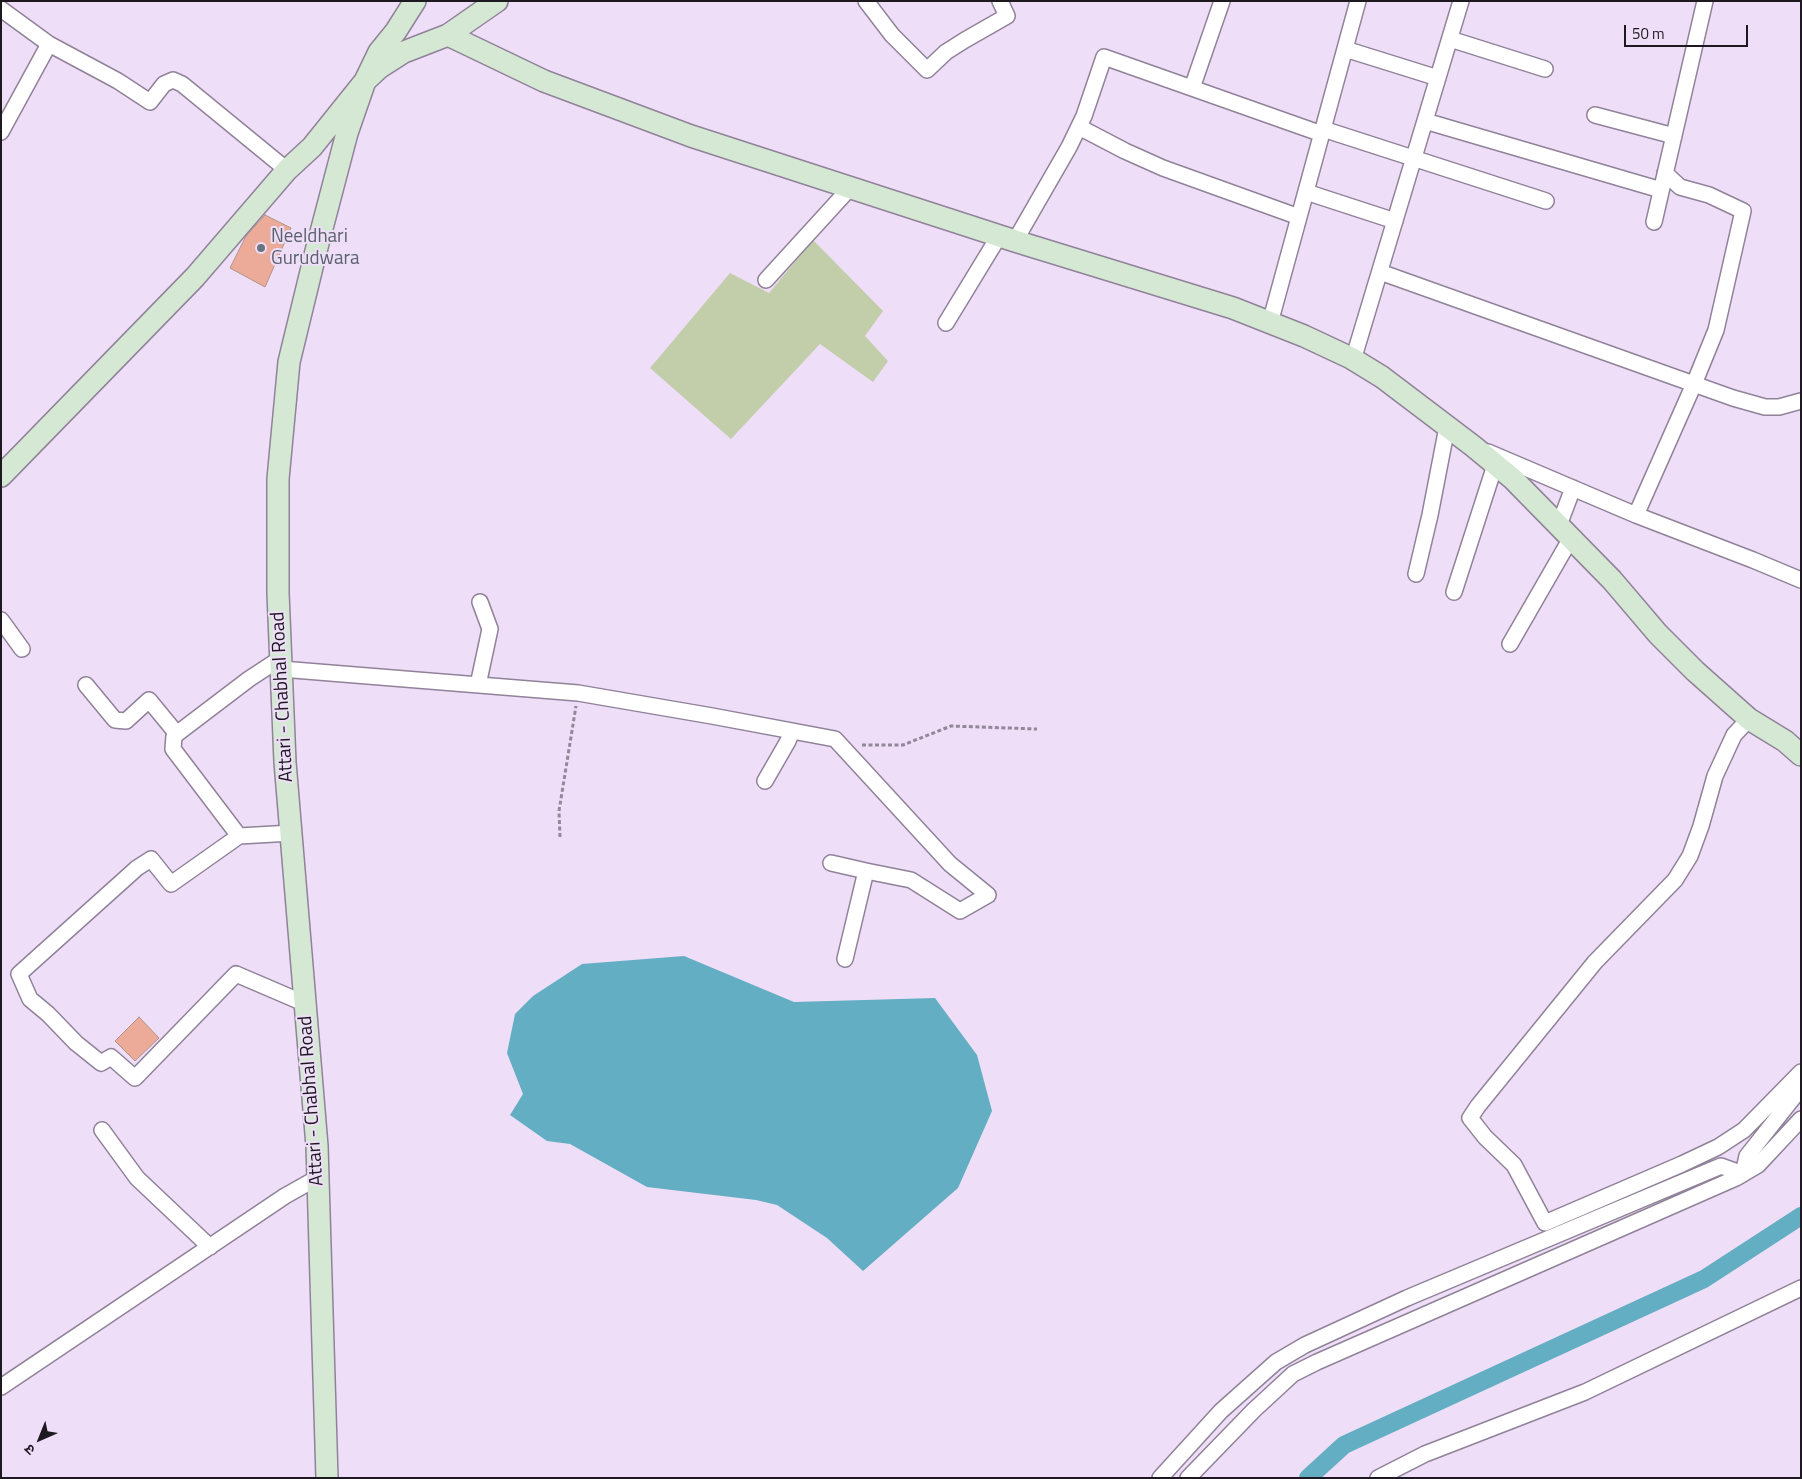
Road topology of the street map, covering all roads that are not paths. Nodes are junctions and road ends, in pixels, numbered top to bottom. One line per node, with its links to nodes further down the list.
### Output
1 (414, 1): 16 (street)
2 (497, 1): 10 (street)
3 (866, 1): 4 (street)
4 (1000, 1)
5 (1222, 1): 17 (street)
6 (1358, 1): 13 (street)
7 (1461, 1): 11 (street)
8 (1704, 1): 23 (street)
9 (1, 9): 12 (street)
10 (448, 35): 16 (street); 27 (street)
11 (1450, 39): 14 (street); 15 (street)
12 (49, 44): 22 (street); 25 (street)
13 (1345, 49): 15 (street); 21 (street)
14 (1545, 69)
15 (1438, 78): 19 (street)
16 (365, 81): 25 (street); 56 (street, Attari - Chabhal Road)
17 (1192, 88): 20 (street); 21 (street)
18 (1595, 115): 23 (street)
19 (1425, 121): 24 (street); 28 (street)
20 (1079, 127): 31 (street); 34 (street)
21 (1323, 131): 24 (street); 29 (street)
22 (1, 132)
23 (1674, 136): 26 (street)
24 (1414, 158): 30 (street); 32 (street)
25 (287, 170): 45 (street)
26 (1665, 173): 28 (street); 40 (street)
27 (850, 188): 34 (street); 36 (street)
28 (1661, 190): 33 (street)
29 (1306, 192): 31 (street); 32 (street)
30 (1546, 201)
31 (1299, 218): 38 (street)
32 (1395, 220): 35 (street)
33 (1654, 222)
34 (1007, 238): 37 (street); 38 (street)
35 (1380, 272): 39 (street); 40 (street)
36 (766, 280)
37 (946, 323)
38 (1270, 323): 39 (street)
39 (1354, 360): 42 (street)
40 (1694, 384): 41 (street); 47 (street)
41 (1801, 400)
42 (1448, 427): 43 (street); 49 (street)
43 (1473, 446): 44 (street); 46 (street)
44 (1495, 465): 48 (street); 51 (street)
45 (1, 476)
46 (1573, 488): 47 (street); 48 (street)
47 (1636, 515): 50 (street)
48 (1565, 532): 54 (street); 59 (street)
49 (1416, 574)
50 (1801, 580)
51 (1454, 592)
52 (480, 602): 58 (street)
53 (1, 620): 55 (street)
54 (1510, 644)
55 (22, 649)
56 (281, 663): 58 (street); 61 (street); 64 (street, Attari - Chabhal Road)
57 (86, 685): 61 (street)
58 (478, 685): 60 (street)
59 (1749, 719): 62 (street); 70 (street)
60 (792, 731): 63 (street); 67 (street)
61 (177, 734): 65 (street)
62 (1801, 755)
63 (764, 781)
64 (292, 834): 65 (street); 69 (street, Attari - Chabhal Road)
65 (239, 836): 69 (street)
66 (831, 863): 67 (street)
67 (866, 870): 68 (street)
68 (845, 959)
69 (306, 1004): 75 (street, Attari - Chabhal Road)
70 (1801, 1072)
71 (1801, 1088): 74 (street)
72 (1801, 1119): 74 (street)
73 (102, 1130): 76 (street)
74 (1743, 1174): 80 (street); 81 (street)
75 (317, 1178): 76 (street); 79 (street, Attari - Chabhal Road)
76 (210, 1247): 78 (street)
77 (1801, 1288): 82 (street)
78 (1, 1387)
79 (327, 1478)
80 (1160, 1478)
81 (1188, 1478)
82 (1378, 1478)

